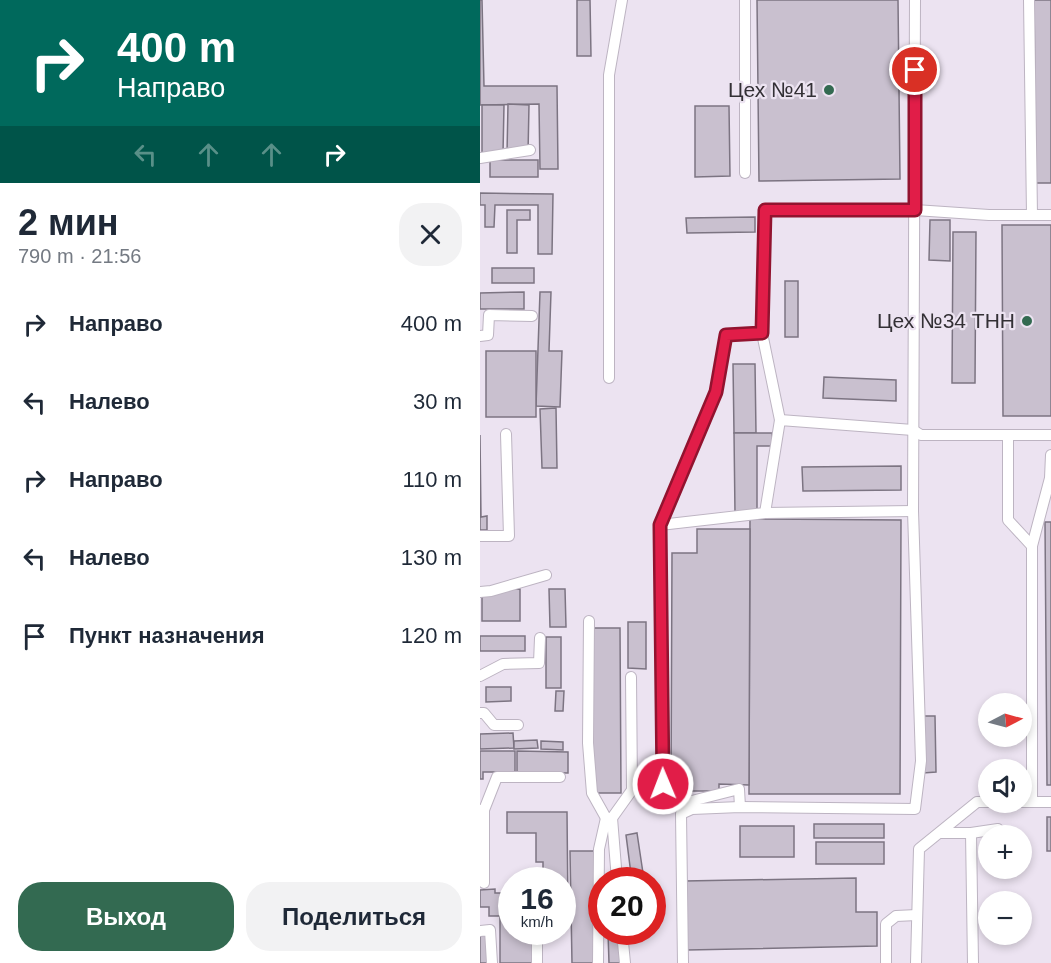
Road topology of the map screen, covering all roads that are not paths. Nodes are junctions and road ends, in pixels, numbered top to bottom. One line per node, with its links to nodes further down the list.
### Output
1 (622, 0): 14 (lane)
2 (746, 0): 7 (lane)
3 (915, 0): 8 (lane)
4 (1029, 0): 9 (lane)
5 (530, 150): 6 (lane)
6 (480, 158)
7 (745, 173)
8 (915, 210): 9 (lane); 12 (lane); 16 (lane)
9 (1032, 215): 10 (lane)
10 (1051, 215)
11 (532, 316): 13 (lane)
12 (762, 333): 15 (lane); 24 (lane)
13 (480, 336)
14 (609, 378)
15 (780, 420): 16 (lane); 23 (lane)
16 (913, 430): 19 (lane); 22 (lane)
17 (506, 434): 25 (lane)
18 (1051, 435): 19 (lane)
19 (1008, 436): 26 (lane)
20 (1051, 455): 21 (lane)
21 (1047, 502): 26 (lane)
22 (913, 512): 23 (lane); 40 (lane)
23 (765, 513): 24 (lane)
24 (660, 525): 40 (lane)
25 (480, 536)
26 (1032, 546): 35 (lane)
27 (546, 575): 28 (lane)
28 (480, 592)
29 (589, 621): 42 (lane)
30 (540, 638): 31 (lane)
31 (480, 676)
32 (631, 677): 42 (lane)
33 (480, 713): 34 (lane)
34 (518, 725)
35 (1028, 759)
36 (560, 777): 41 (lane)
37 (978, 802): 44 (lane)
38 (1032, 802): 39 (lane)
39 (1051, 802)
40 (740, 807): 56 (lane)
41 (482, 810): 47 (lane)
42 (609, 818): 46 (lane); 54 (lane)
43 (978, 832): 45 (lane)
44 (941, 833): 45 (lane); 48 (lane)
45 (971, 833): 59 (lane)
46 (615, 867)
47 (484, 883)
48 (917, 915): 57 (lane); 58 (lane)
49 (480, 931): 52 (lane)
50 (537, 945): 53 (lane)
51 (623, 945): 55 (lane)
52 (492, 963)
53 (537, 963)
54 (598, 963)
55 (625, 963)
56 (683, 963)
57 (886, 963)
58 (916, 963)
59 (973, 963)

